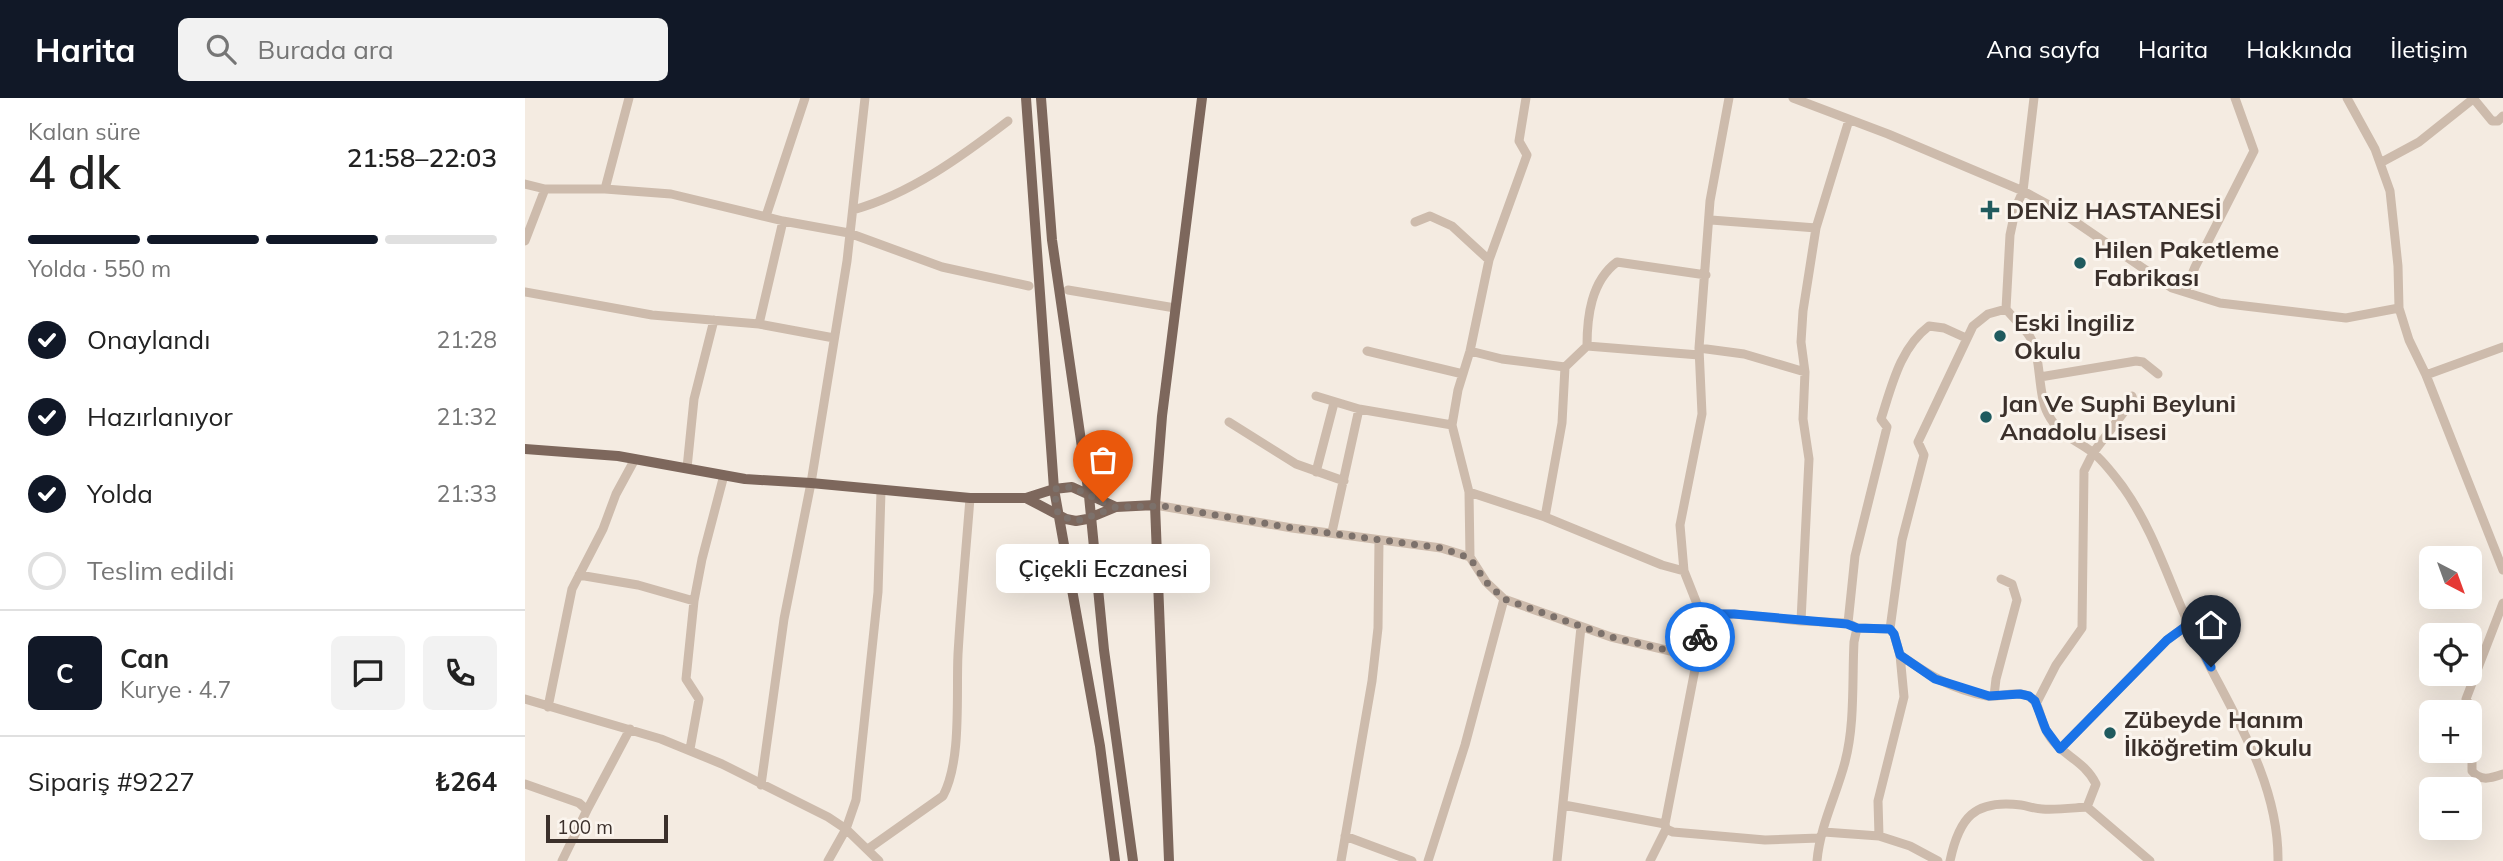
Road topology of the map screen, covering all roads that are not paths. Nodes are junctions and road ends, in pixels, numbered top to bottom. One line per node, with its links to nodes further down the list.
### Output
1 (629, 98): 20 (street)
2 (805, 98): 23 (street)
3 (865, 98): 22 (street)
4 (1026, 98): 68 (main road)
5 (1041, 98): 71 (main road)
6 (1202, 98): 36 (main road)
7 (1526, 98): 30 (street)
8 (1729, 98): 24 (street)
9 (1793, 98): 15 (street)
10 (2034, 98): 21 (street)
11 (2235, 98): 35 (street)
12 (2347, 98): 17 (street)
13 (2473, 99): 14 (street); 17 (street)
14 (2503, 116)
15 (1849, 120): 21 (street); 27 (street)
16 (1008, 121): 22 (street)
17 (2380, 163): 37 (street)
18 (525, 184): 19 (street)
19 (545, 189): 20 (street); 29 (street)
20 (605, 189): 23 (street)
21 (2023, 191): 35 (street); 38 (street)
22 (853, 210): 28 (street)
23 (766, 216): 25 (street)
24 (1711, 220): 27 (street); 31 (street)
25 (783, 221): 28 (street); 40 (street)
26 (1415, 222): 30 (street)
27 (1816, 228): 49 (street)
28 (849, 233): 32 (street); 41 (street)
29 (525, 241)
30 (1489, 260): 46 (street)
31 (1706, 275): 43 (street); 47 (street)
32 (1029, 286)
33 (1068, 290): 36 (street)
34 (525, 292): 39 (street)
35 (2185, 292): 37 (street)
36 (1175, 308): 74 (main road)
37 (2399, 308): 52 (street)
38 (2006, 309): 42 (street); 53 (street)
39 (714, 320): 40 (street); 63 (street)
40 (759, 324): 41 (street)
41 (834, 338): 67 (street)
42 (1966, 338): 91 (street); 95 (street)
43 (1587, 346): 47 (street); 48 (street)
44 (2503, 347): 52 (street)
45 (1367, 351): 51 (street)
46 (1470, 351): 48 (street); 51 (street)
47 (1699, 351): 49 (street); 83 (street)
48 (1565, 367): 78 (street)
49 (1805, 372): 90 (street)
50 (2158, 373): 53 (street)
51 (1463, 374): 59 (street)
52 (2426, 375): 82 (street)
53 (2040, 377): 61 (street)
54 (1316, 396): 56 (street)
55 (2132, 396): 61 (street)
56 (1334, 403): 57 (street); 64 (street)
57 (1359, 409): 59 (street); 66 (street)
58 (1229, 422): 64 (street)
59 (1452, 425): 70 (street)
60 (525, 449): 62 (main road)
61 (2093, 453): 92 (street); 100 (street)
62 (635, 459): 63 (main road); 84 (street)
63 (687, 468): 65 (main road)
64 (1317, 472): 66 (street)
65 (724, 475): 67 (main road); 87 (street)
66 (1344, 481): 79 (street)
67 (811, 483): 69 (main road); 107 (street)
68 (1054, 489): 71 (main road); 73 (main road); 76 (main road)
69 (881, 491): 72 (main road); 112 (street)
70 (1469, 492): 78 (street); 81 (street)
71 (1089, 496): 75 (main road); 77 (main road)
72 (970, 498): 73 (main road); 116 (street)
73 (1026, 498): 76 (main road)
74 (1155, 505): 75 (main road); 79 (street); 122 (main road)
75 (1116, 507): 77 (main road)
76 (1058, 514): 77 (main road); 120 (main road)
77 (1091, 517): 121 (main road)
78 (1545, 517): 83 (street)
79 (1332, 532): 80 (street)
80 (1379, 540): 81 (street); 113 (street)
81 (1470, 558): 86 (street)
82 (2502, 567)
83 (1684, 571): 89 (street)
84 (579, 575): 87 (street); 101 (street)
85 (2001, 579): 98 (street)
86 (1504, 599): 93 (street); 125 (street)
87 (694, 601): 103 (street)
88 (2503, 603): 105 (street)
89 (1701, 614): 90 (street); 97 (street)
90 (1801, 621): 91 (street)
91 (1847, 624): 94 (street)
92 (2189, 624): 104 (street); 132 (street)
93 (1581, 627): 97 (street); 108 (street)
94 (1857, 628): 95 (street); 115 (street)
95 (1890, 629): 96 (street)
96 (1900, 655): 98 (street); 114 (street)
97 (1696, 657): 111 (street)
98 (1994, 696): 100 (street)
99 (525, 699): 101 (street)
100 (2036, 705): 104 (street)
101 (548, 707): 102 (street)
102 (630, 729): 103 (street); 110 (street)
103 (689, 749): 107 (street)
104 (2060, 749): 109 (street)
105 (2503, 774)
106 (525, 784): 110 (street)
107 (761, 785): 112 (street)
108 (1564, 805): 111 (street); 126 (street)
109 (2087, 807): 130 (street); 131 (street)
110 (587, 810): 117 (street)
111 (1666, 826): 115 (street); 127 (street)
112 (846, 829): 116 (street); 118 (street)
113 (1345, 836): 123 (street); 124 (street)
114 (1878, 836): 115 (street); 129 (street)
115 (1819, 838): 128 (street)
116 (868, 849): 119 (street)
117 (562, 861)
118 (828, 861)
119 (879, 861)
120 (1115, 861)
121 (1133, 861)
122 (1169, 861)
123 (1341, 861)
124 (1412, 861)
125 (1427, 861)
126 (1557, 861)
127 (1650, 861)
128 (1817, 861)
129 (1938, 861)
130 (1949, 861)
131 (2150, 861)
132 (2278, 861)

